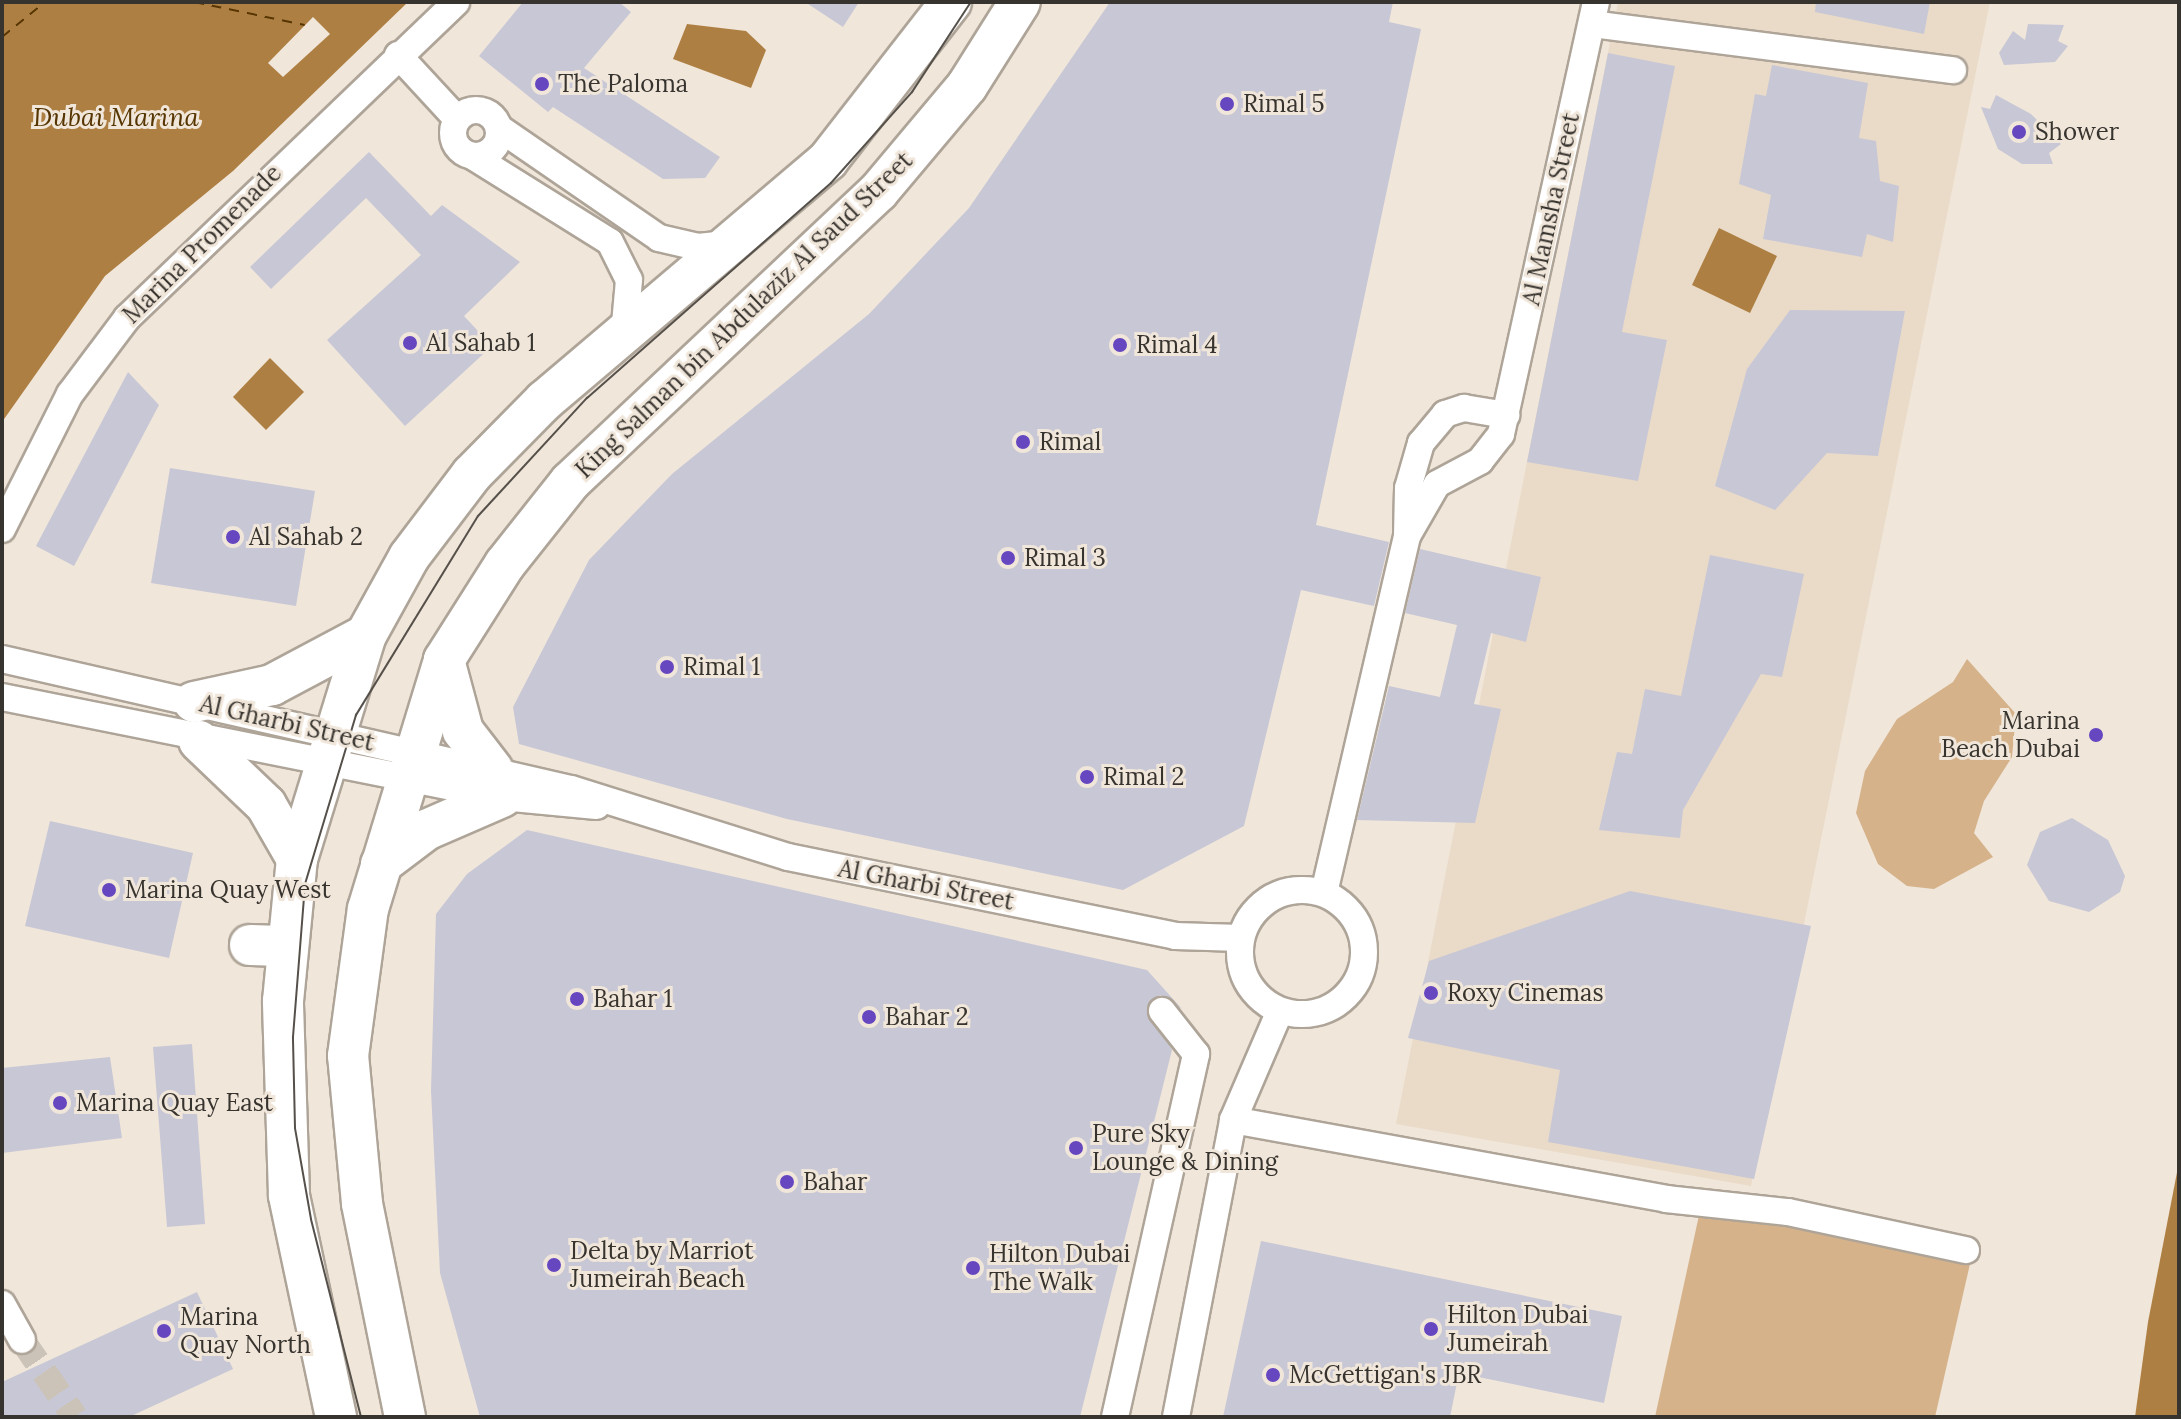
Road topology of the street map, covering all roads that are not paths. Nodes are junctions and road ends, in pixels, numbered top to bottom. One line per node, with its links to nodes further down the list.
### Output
1 (456, 2): 5 (street, Marina Promenade)
2 (951, 2): 10 (main road)
3 (1020, 2): 17 (main road, King Salman bin Abdulaziz Al Saud Street)
4 (1594, 13): 6 (street); 12 (street, Al Mamsha Street)
5 (398, 55): 7 (street); 13 (street, Marina Promenade)
6 (1953, 70)
7 (457, 119): 8 (street); 9 (street)
8 (499, 128): 9 (street); 10 (street)
9 (474, 157): 11 (street)
10 (739, 242): 11 (main road)
11 (624, 335): 15 (main road)
12 (1506, 415): 14 (street, Al Mamsha Street); 14 (street, Al Mamsha Street)
13 (2, 529)
14 (1407, 536): 26 (street, Al Mamsha Street)
15 (366, 635): 19 (main road); 21 (main road)
16 (2, 659): 19 (street, Al Gharbi Street)
17 (444, 660): 22 (main road, King Salman bin Abdulaziz Al Saud Street); 23 (main road)
18 (2, 697): 20 (street, Al Gharbi Street)
19 (194, 702): 21 (street, Al Gharbi Street)
20 (199, 741): 21 (street, Al Gharbi Street); 24 (main road)
21 (326, 748): 22 (street, Al Gharbi Street); 24 (main road)
22 (408, 764): 23 (street, Al Gharbi Street); 25 (main road, King Salman bin Abdulaziz Al Saud Street)
23 (498, 784): 25 (main road); 27 (street, Al Gharbi Street)
24 (297, 859): 36 (main road)
25 (381, 864): 33 (main road, King Salman bin Abdulaziz Al Saud Street)
26 (1324, 893): 27 (street); 29 (street)
27 (1241, 938): 29 (street)
28 (1162, 1011): 38 (street)
29 (1280, 1011): 30 (street)
30 (1233, 1120): 31 (street); 39 (street)
31 (1966, 1250)
32 (2, 1304): 34 (street)
33 (383, 1318): 35 (main road); 37 (main road, King Salman bin Abdulaziz Al Saud Street)
34 (22, 1340)
35 (423, 1348)
36 (336, 1417)
37 (405, 1417)
38 (1115, 1417)
39 (1176, 1417)

